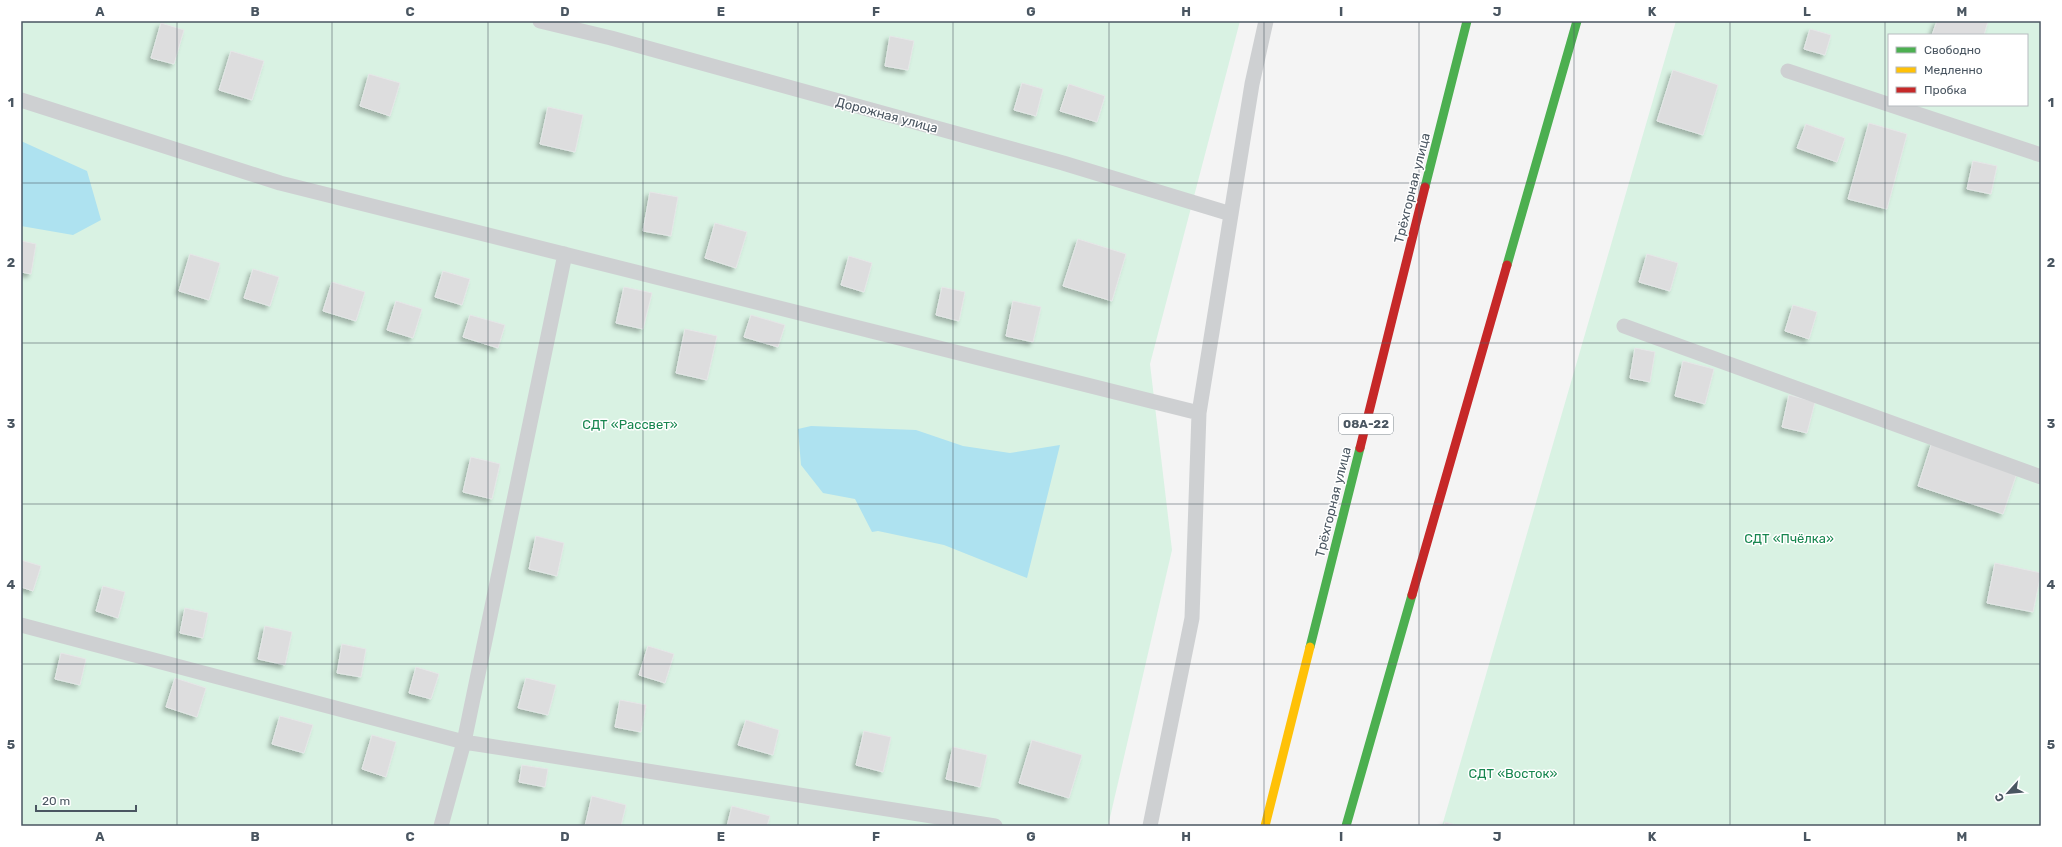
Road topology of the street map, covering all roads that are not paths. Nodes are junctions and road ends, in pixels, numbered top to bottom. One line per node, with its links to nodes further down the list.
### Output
1 (540, 21): 10 (lane, Дорожная улица)
2 (1266, 21): 10 (lane)
3 (1467, 21): 20 (main road, Трёхгорная улица / 08А-22)
4 (1577, 21): 21 (main road)
5 (1788, 72): 7 (lane)
6 (21, 100): 11 (lane)
7 (1888, 105)
8 (1892, 106): 9 (lane)
9 (2041, 155)
10 (1231, 214): 13 (lane)
11 (565, 254): 13 (lane); 16 (lane)
12 (1624, 326): 14 (lane)
13 (1199, 413): 19 (lane)
14 (2041, 477)
15 (21, 625): 16 (lane)
16 (464, 742): 17 (lane); 18 (lane)
17 (441, 826)
18 (995, 826)
19 (1150, 826)
20 (1265, 826)
21 (1346, 826)

